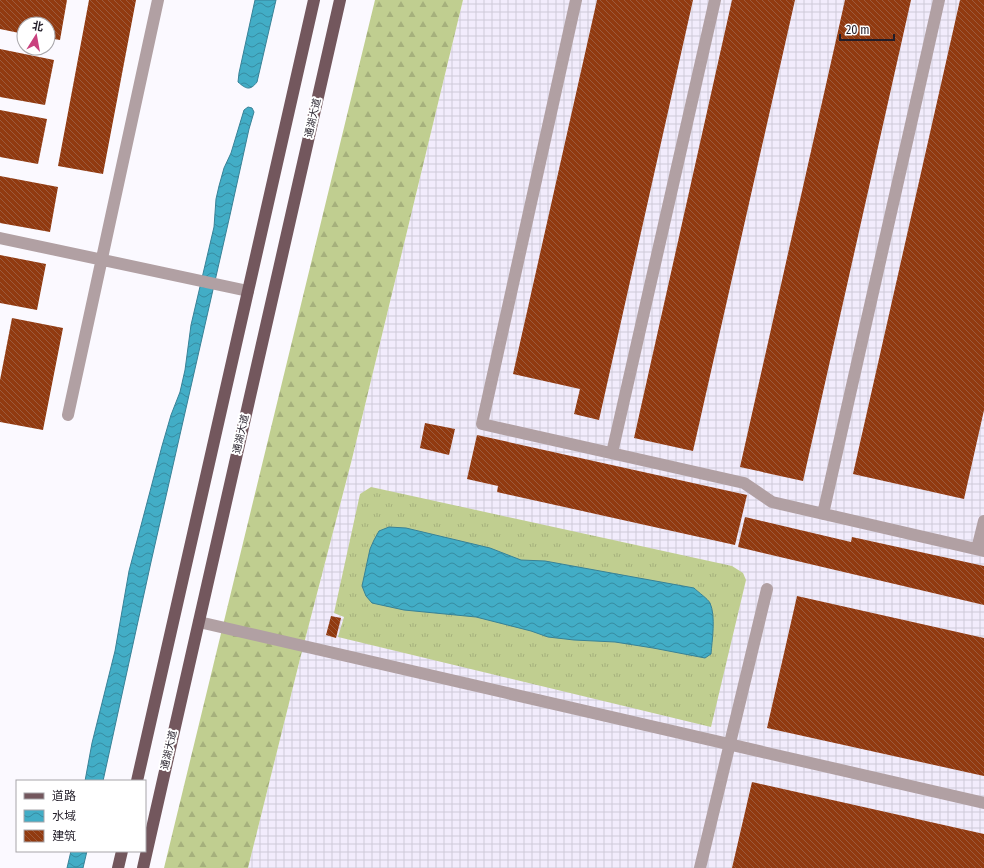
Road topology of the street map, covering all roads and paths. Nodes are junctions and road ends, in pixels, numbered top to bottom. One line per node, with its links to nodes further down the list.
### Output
1 (158, 0): 8 (lane)
2 (314, 0): 9 (main road)
3 (340, 0): 16 (main road, 通湖大道)
4 (576, 0): 11 (lane)
5 (714, 0): 11 (lane)
6 (939, 0): 12 (lane)
7 (0, 238): 8 (lane)
8 (102, 260): 9 (lane); 10 (lane)
9 (248, 291): 18 (main road)
10 (68, 415)
11 (612, 453): 12 (lane)
12 (823, 514): 14 (lane)
13 (984, 521): 14 (lane)
14 (981, 550)
15 (767, 589): 17 (lane)
16 (199, 622): 17 (lane); 20 (main road, 通湖大道)
17 (730, 745): 19 (lane); 25 (lane)
18 (137, 780)
19 (984, 803)
20 (146, 851)
21 (122, 852): 23 (main road)
22 (146, 852): 24 (main road, 通湖大道)
23 (118, 868)
24 (142, 868)
25 (700, 868)

